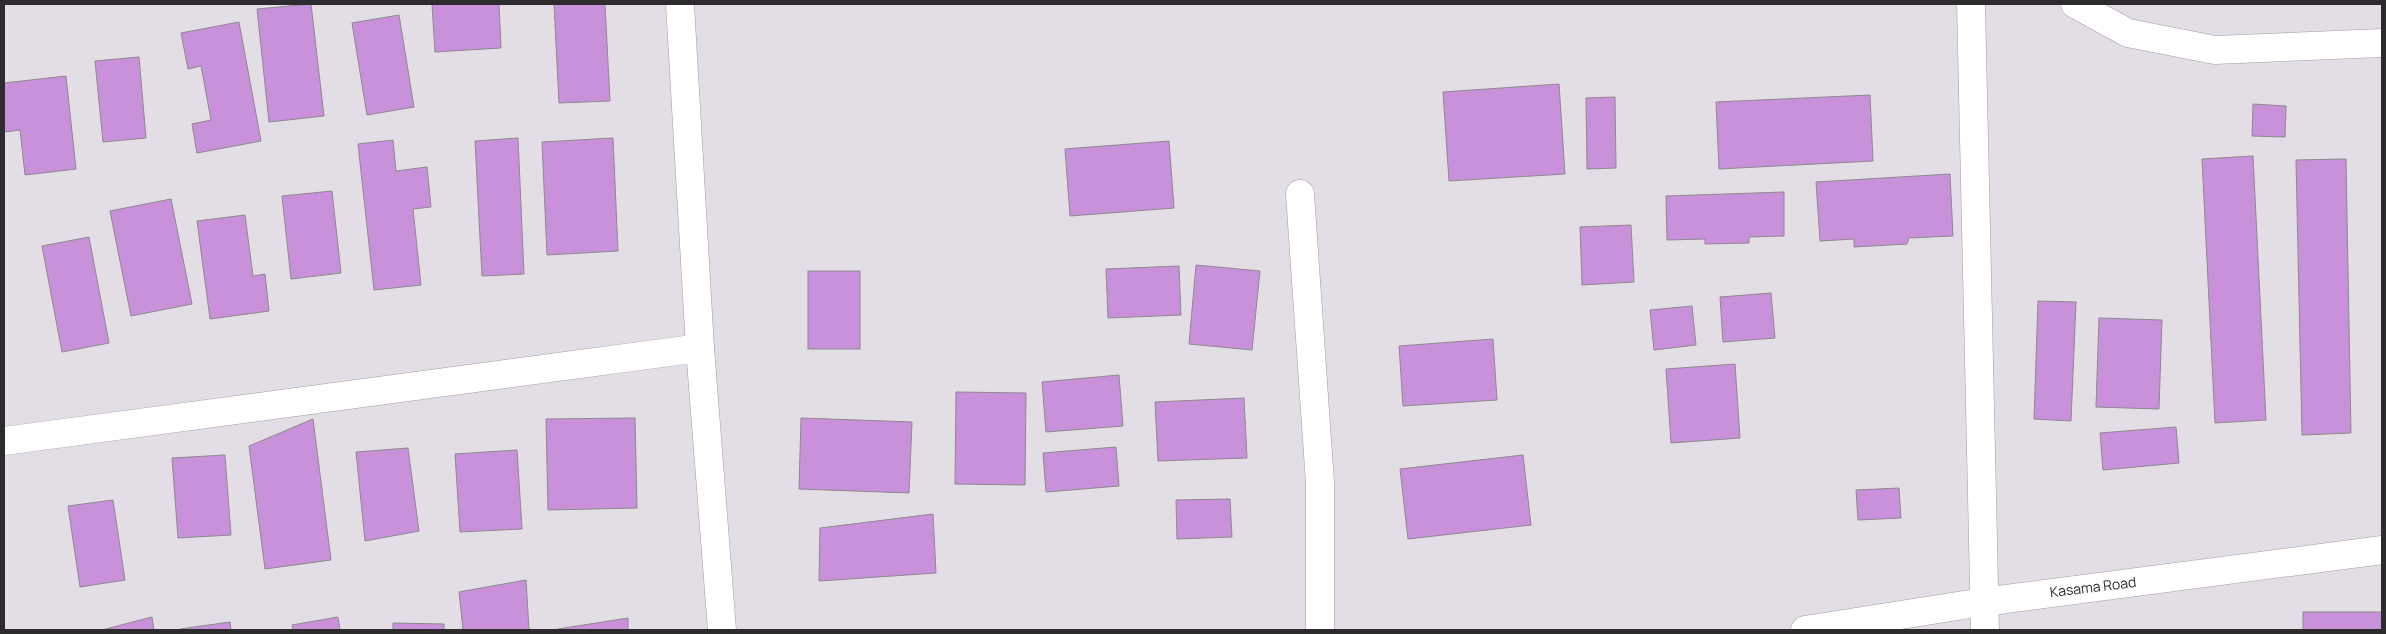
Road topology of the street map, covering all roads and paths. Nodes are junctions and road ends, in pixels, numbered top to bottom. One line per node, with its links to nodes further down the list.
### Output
1 (680, 4): 6 (street)
2 (1971, 4): 9 (street)
3 (2076, 4): 4 (street)
4 (2382, 43)
5 (1300, 194): 11 (street)
6 (700, 348): 7 (street); 10 (street)
7 (4, 440)
8 (2382, 550): 9 (street, Kasama Road)
9 (1983, 602): 12 (street, Kasama Road); 13 (street)
10 (722, 630)
11 (1320, 630)
12 (1805, 630)
13 (1985, 630)

